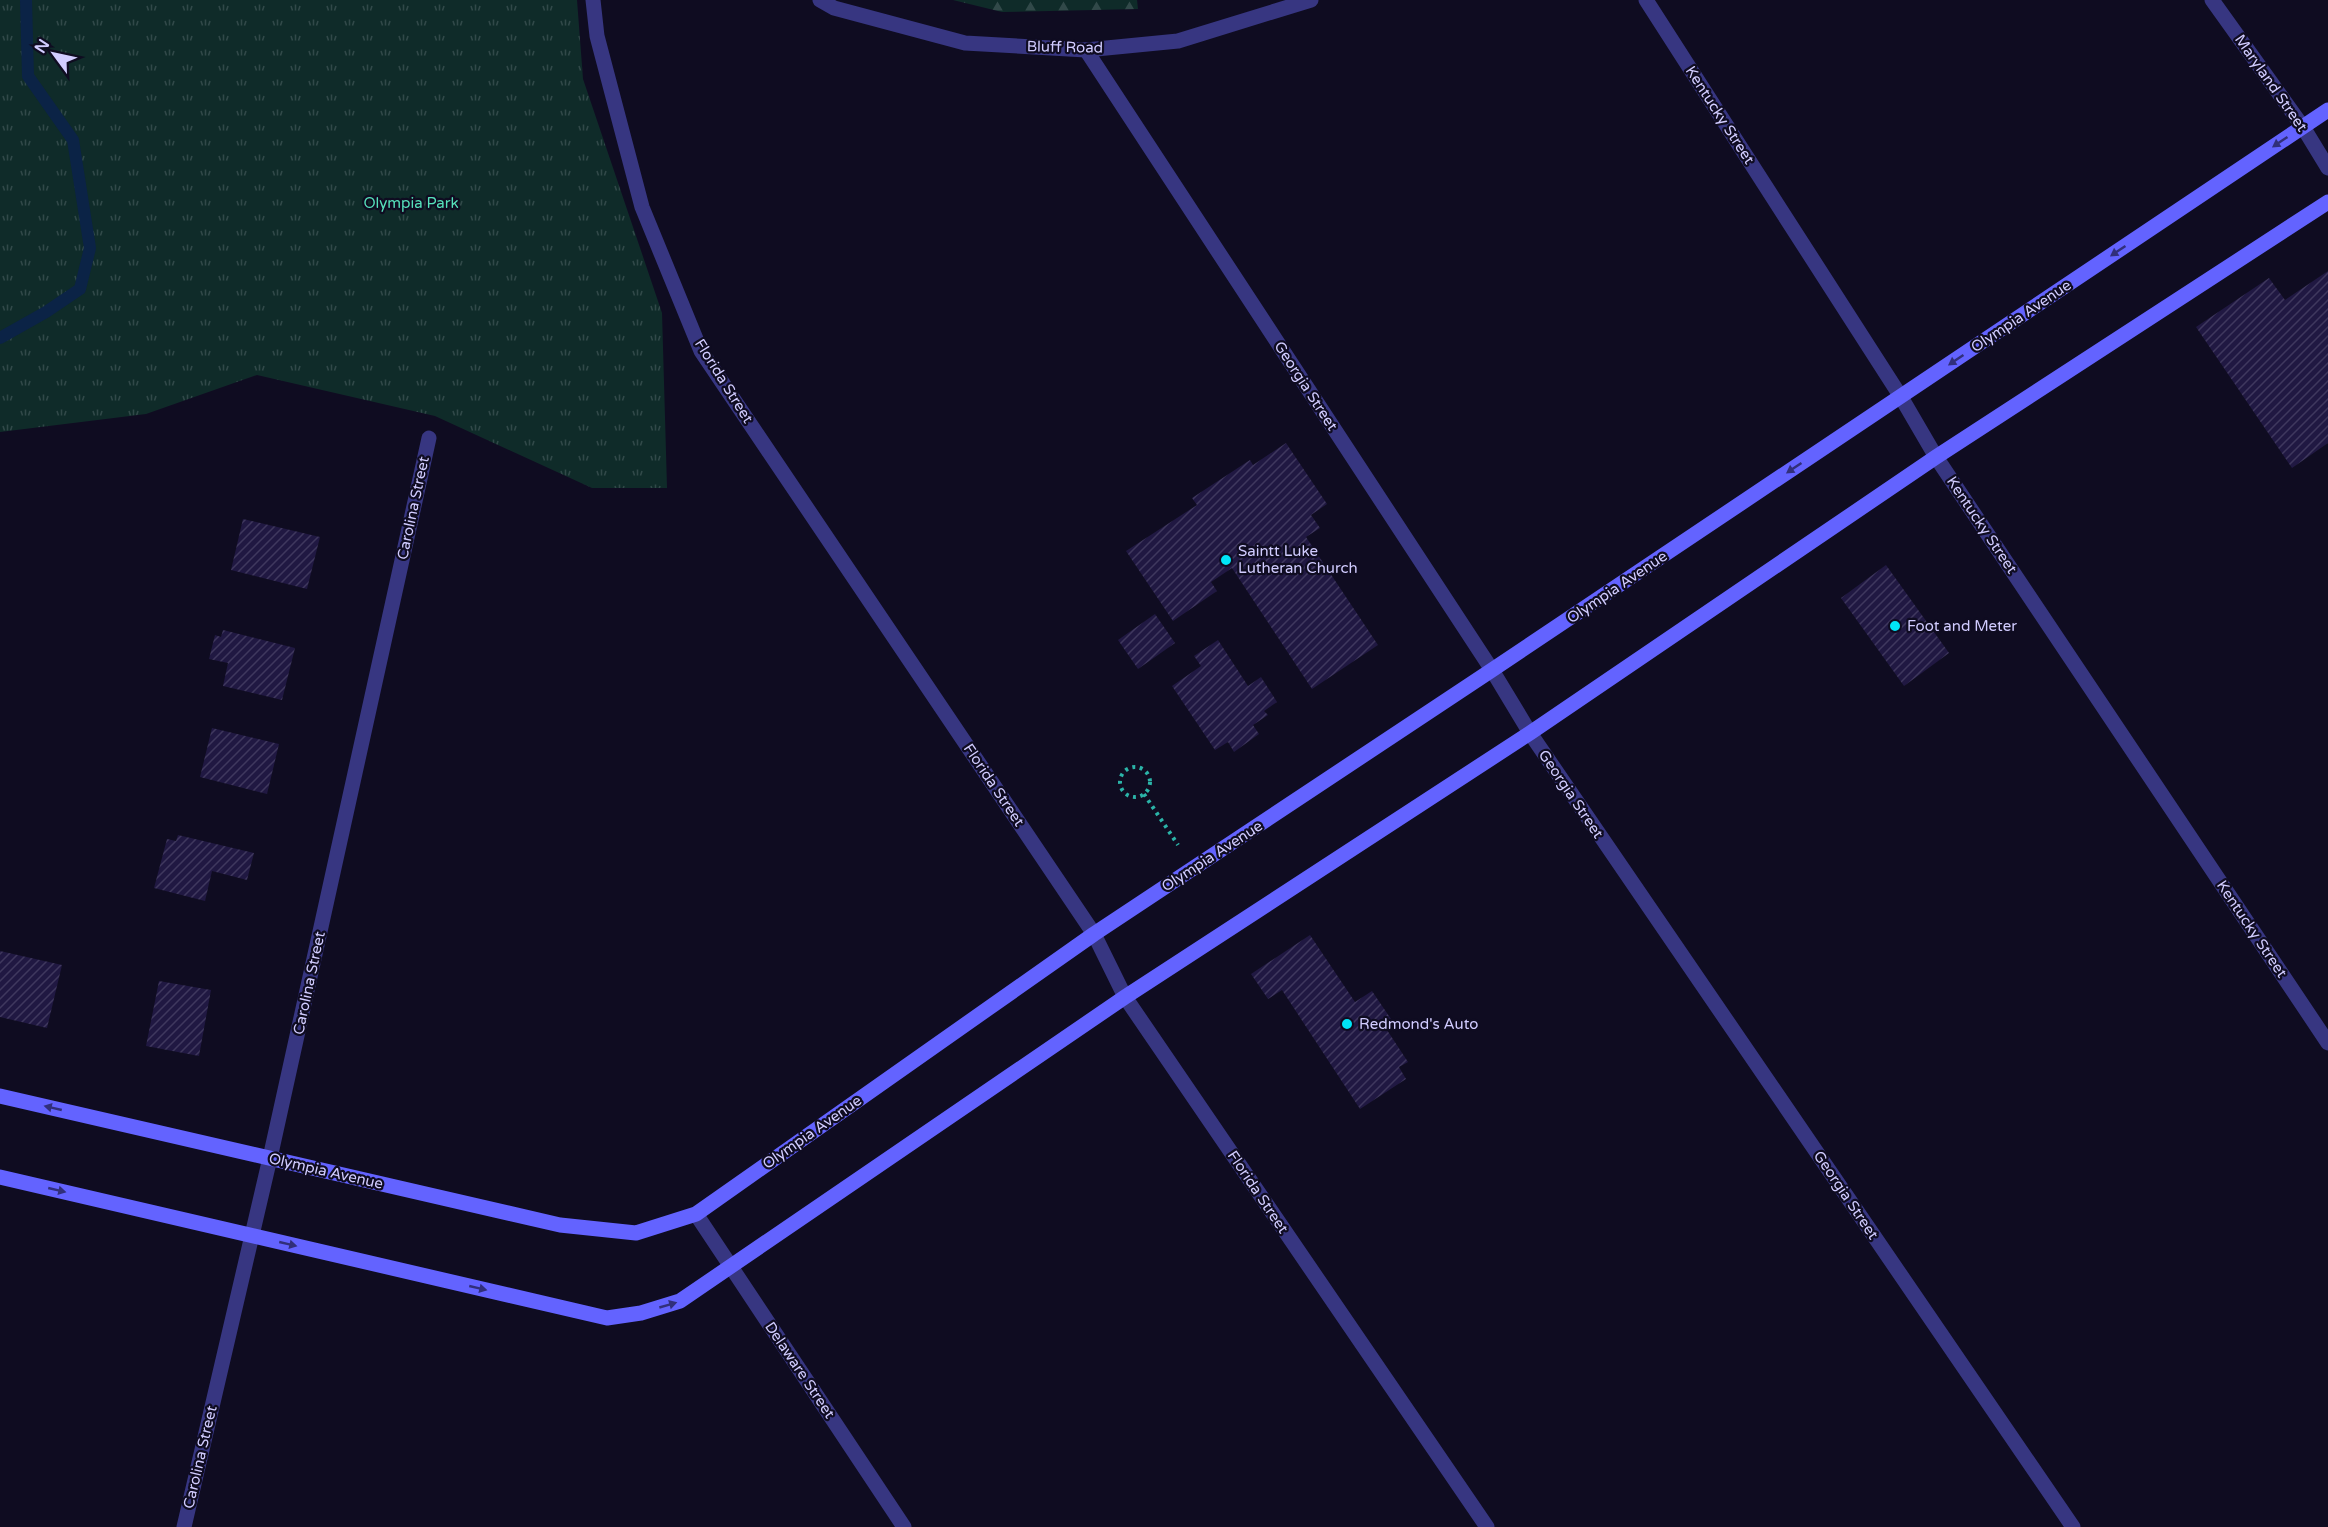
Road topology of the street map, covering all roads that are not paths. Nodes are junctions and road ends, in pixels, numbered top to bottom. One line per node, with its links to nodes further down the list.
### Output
1 (593, 0): 16 (street, Florida Street)
2 (820, 0): 6 (street, Bluff Road)
3 (1311, 0): 6 (street, Bluff Road)
4 (1646, 0): 11 (street, Kentucky Street)
5 (2212, 0): 8 (street, Maryland Street)
6 (1086, 50): 14 (street, Georgia Street)
7 (2328, 110): 8 (main road, Olympia Avenue)
8 (2302, 127): 9 (street, Maryland Street); 11 (main road, Olympia Avenue, one-way to 11)
9 (2328, 168)
10 (2328, 202): 13 (main road)
11 (1901, 397): 13 (street, Kentucky Street); 14 (main road, Olympia Avenue, one-way to 14)
12 (429, 438): 20 (street, Carolina Street)
13 (1936, 457): 15 (main road); 18 (street, Kentucky Street)
14 (1492, 670): 15 (street, Georgia Street); 16 (main road, Olympia Avenue)
15 (1530, 733): 17 (main road); 28 (street, Georgia Street)
16 (1094, 934): 17 (street, Florida Street); 22 (main road, Olympia Avenue)
17 (1125, 997): 24 (main road); 27 (street, Florida Street)
18 (2328, 1043)
19 (0, 1096): 20 (main road, Olympia Avenue, one-way to 19)
20 (270, 1158): 22 (main road, Olympia Avenue); 23 (street, Carolina Street)
21 (0, 1177): 23 (main road, one-way to 23)
22 (696, 1214): 24 (street, Delaware Street)
23 (252, 1235): 24 (main road, one-way to 24); 25 (street, Carolina Street)
24 (730, 1265): 26 (street, Delaware Street)
25 (184, 1527)
26 (904, 1527)
27 (1487, 1527)
28 (2073, 1527)

